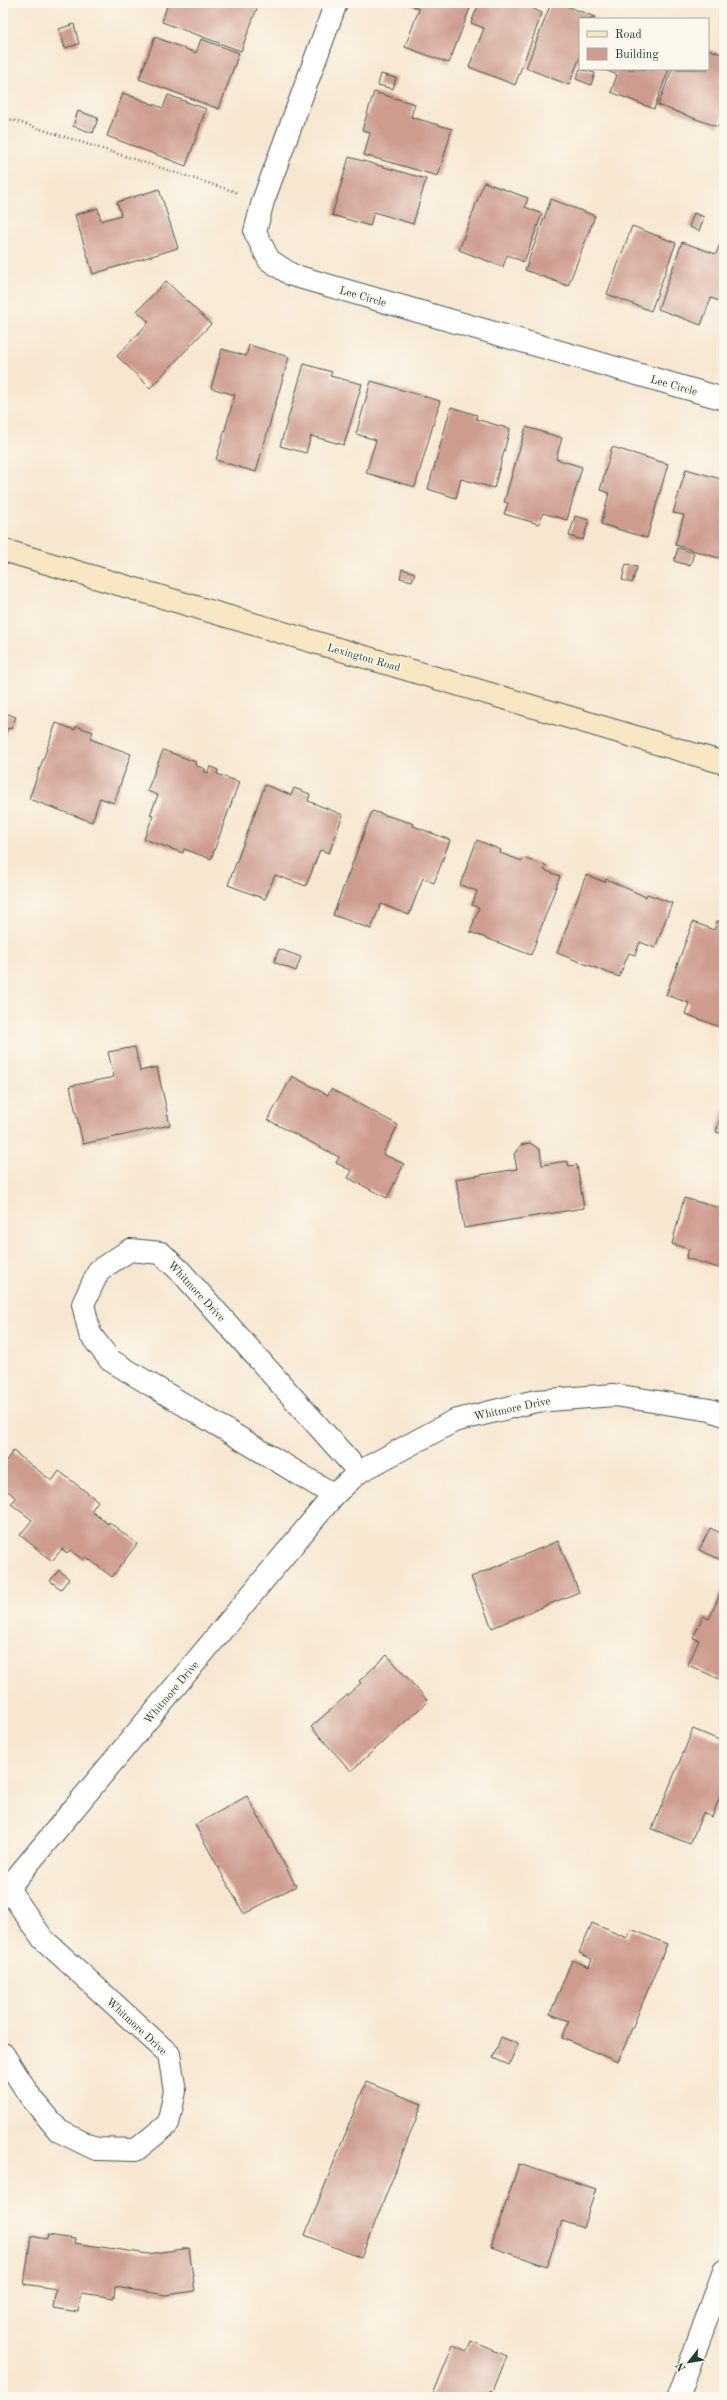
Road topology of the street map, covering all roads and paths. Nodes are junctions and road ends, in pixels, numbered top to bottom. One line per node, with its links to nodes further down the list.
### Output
1 (336, 3): 3 (street, Lee Circle)
2 (3, 117): 3 (path)
3 (263, 201): 4 (street, Lee Circle)
4 (724, 399)
5 (3, 550): 6 (main road, Lexington Road)
6 (724, 763)
7 (724, 1415): 8 (street, Whitmore Drive)
8 (359, 1472): 9 (street, Whitmore Drive); 9 (street, Whitmore Drive)
9 (334, 1495): 10 (street, Whitmore Drive)
10 (6, 1892): 11 (street, Whitmore Drive)
11 (3, 2054)
12 (724, 2271): 13 (street)
13 (678, 2397)

